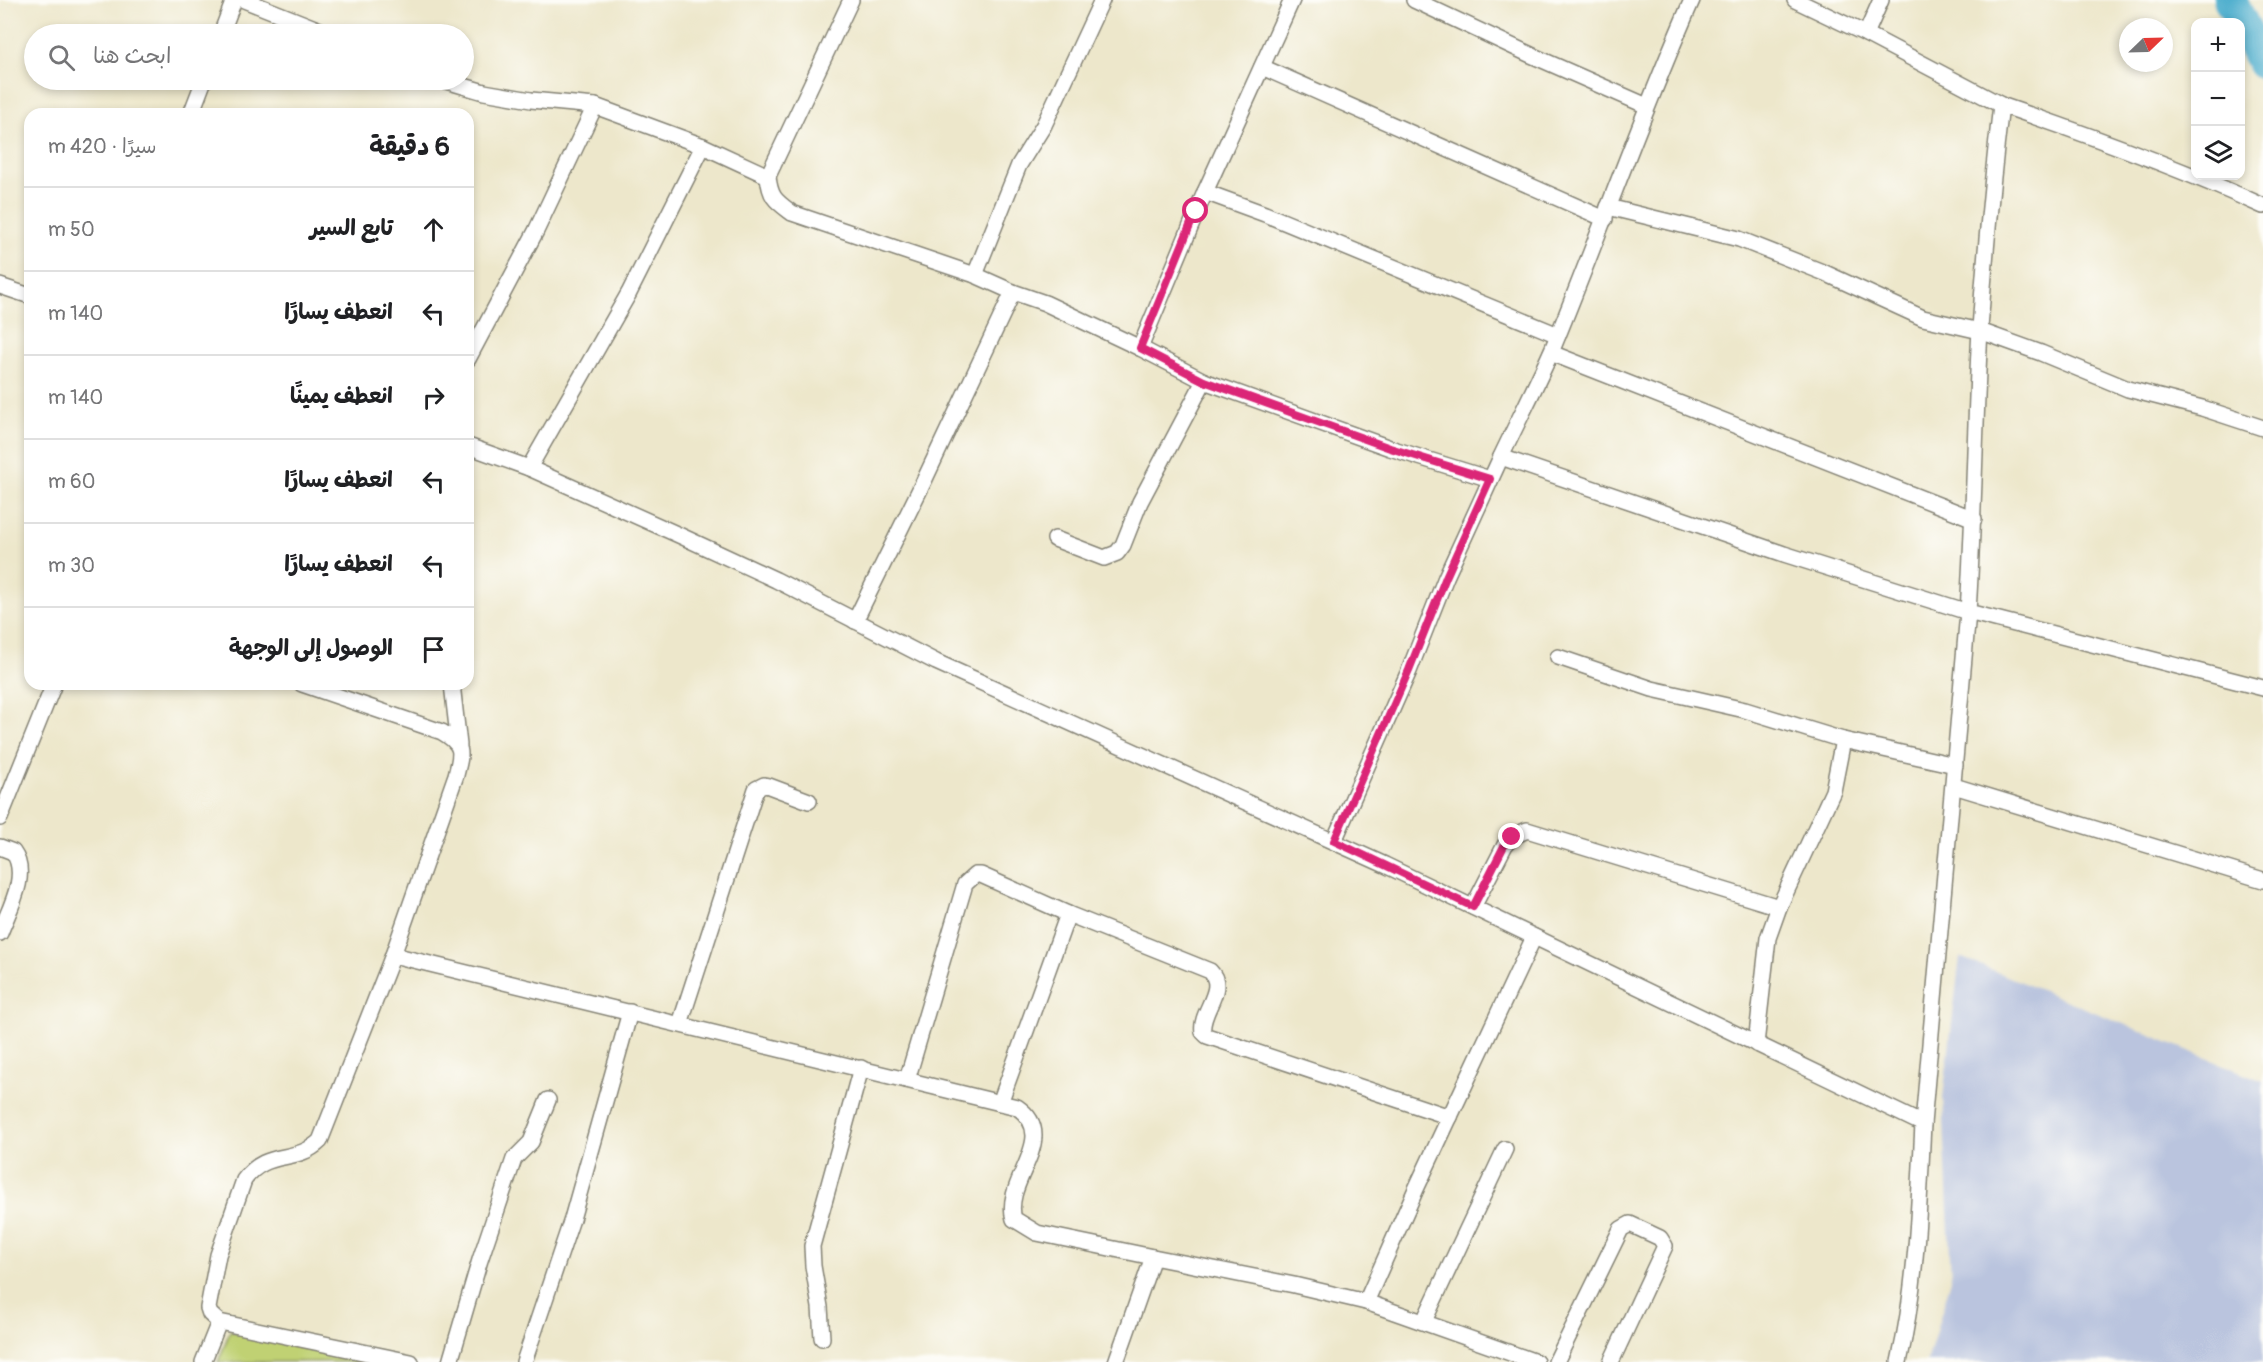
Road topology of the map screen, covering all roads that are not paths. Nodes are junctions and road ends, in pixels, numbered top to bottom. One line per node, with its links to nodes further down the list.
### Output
1 (234, 0): 10 (street)
2 (244, 0): 11 (street)
3 (851, 0): 21 (street)
4 (1102, 0): 25 (street)
5 (1292, 0): 13 (street)
6 (1414, 0): 18 (street)
7 (1692, 0): 18 (street)
8 (1795, 0): 12 (street)
9 (1881, 0): 12 (street)
10 (225, 24)
11 (305, 24)
12 (1866, 34): 16 (street)
13 (1262, 67): 22 (street); 24 (street)
14 (474, 89): 17 (street)
15 (200, 90): 19 (street)
16 (2001, 105): 23 (street); 29 (street)
17 (595, 106): 20 (street); 31 (street)
18 (1647, 106): 24 (street)
19 (193, 108)
20 (703, 146): 21 (street); 38 (street)
21 (768, 176): 25 (street)
22 (1205, 192): 30 (street); 32 (street)
23 (2263, 206)
24 (1606, 213): 29 (street); 30 (street)
25 (975, 275): 27 (street)
26 (0, 286): 28 (street)
27 (1014, 292): 32 (street); 43 (street)
28 (24, 294)
29 (1980, 331): 35 (street); 40 (street)
30 (1558, 335): 33 (street)
31 (474, 348)
32 (1140, 348): 34 (street)
33 (1551, 353): 37 (street); 40 (street)
34 (1204, 381): 39 (street); 41 (street)
35 (2263, 428)
36 (474, 449): 38 (street)
37 (1501, 457): 39 (street); 42 (street)
38 (529, 468): 43 (street)
39 (1490, 479): 55 (street)
40 (1974, 519): 42 (street)
41 (1054, 539)
42 (1968, 612): 45 (street); 51 (street)
43 (855, 621): 55 (street)
44 (1558, 657): 49 (street)
45 (2263, 688)
46 (52, 690): 54 (street)
47 (320, 690): 50 (street)
48 (453, 690): 50 (street)
49 (1843, 740): 51 (street); 59 (street)
50 (459, 745): 63 (street)
51 (1955, 765): 52 (street)
52 (1954, 786): 57 (street); 72 (street)
53 (809, 801): 65 (street)
54 (0, 818)
55 (1334, 841): 58 (street)
56 (0, 847): 61 (street)
57 (2263, 880)
58 (1473, 907): 59 (street); 62 (street)
59 (1779, 908): 66 (street)
60 (1068, 914): 68 (street); 70 (street); 71 (street)
61 (0, 933)
62 (1534, 937): 66 (street); 71 (street)
63 (393, 954): 64 (street); 77 (street)
64 (630, 1012): 65 (street); 82 (street)
65 (680, 1024): 67 (street)
66 (1756, 1044): 72 (street)
67 (861, 1068): 68 (street); 78 (street)
68 (907, 1080): 70 (street)
69 (548, 1100): 81 (street)
70 (1000, 1103): 74 (street)
71 (1450, 1117): 75 (street)
72 (1923, 1124): 87 (street)
73 (1505, 1149): 76 (street)
74 (1153, 1257): 75 (street); 83 (street)
75 (1366, 1302): 76 (street)
76 (1424, 1321): 84 (street)
77 (219, 1322): 79 (street); 80 (street)
78 (822, 1338)
79 (203, 1362)
80 (411, 1362)
81 (450, 1362)
82 (524, 1362)
83 (1116, 1362)
84 (1536, 1362)
85 (1556, 1362): 86 (street)
86 (1611, 1362)
87 (1899, 1362)

